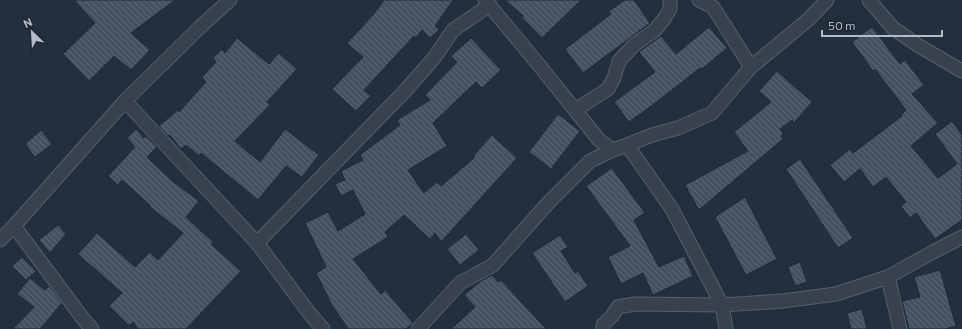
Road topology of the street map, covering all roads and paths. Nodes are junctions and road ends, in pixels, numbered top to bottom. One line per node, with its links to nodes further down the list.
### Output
1 (230, 0): 9 (street)
2 (670, 0): 10 (street)
3 (699, 0): 7 (street)
4 (827, 0): 7 (street)
5 (869, 0): 8 (street)
6 (487, 2): 10 (street); 18 (street)
7 (750, 67): 12 (street)
8 (962, 71)
9 (125, 101): 15 (street); 18 (street)
10 (575, 110): 11 (street)
11 (599, 140): 13 (street); 14 (street)
12 (627, 145): 13 (street); 20 (street)
13 (613, 150): 14 (street)
14 (590, 161): 23 (street)
15 (14, 226): 17 (street); 21 (street)
16 (962, 237): 19 (street)
17 (0, 240)
18 (257, 243): 22 (street)
19 (888, 277): 20 (street); 26 (street)
20 (722, 305): 24 (street); 25 (street)
21 (92, 329)
22 (323, 329)
23 (418, 329)
24 (602, 329)
25 (726, 329)
26 (900, 329)

